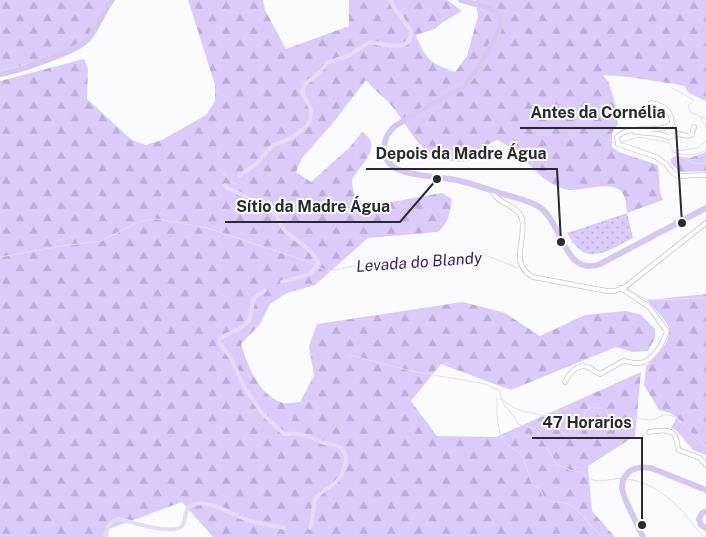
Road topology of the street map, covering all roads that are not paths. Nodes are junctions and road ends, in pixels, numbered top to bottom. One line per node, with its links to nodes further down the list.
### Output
1 (112, 0): 3 (main road)
2 (461, 0): 8 (main road)
3 (0, 74)
4 (651, 103): 6 (street)
5 (694, 127): 6 (street)
6 (633, 131): 7 (street)
7 (706, 175)
8 (491, 190): 9 (main road); 11 (street)
9 (706, 208)
10 (706, 223): 11 (street)
11 (621, 288): 12 (street)
12 (565, 382)
13 (649, 432): 14 (street)
14 (706, 465)
15 (706, 490): 18 (main road)
16 (706, 512): 17 (main road)
17 (706, 528)
18 (643, 537)

